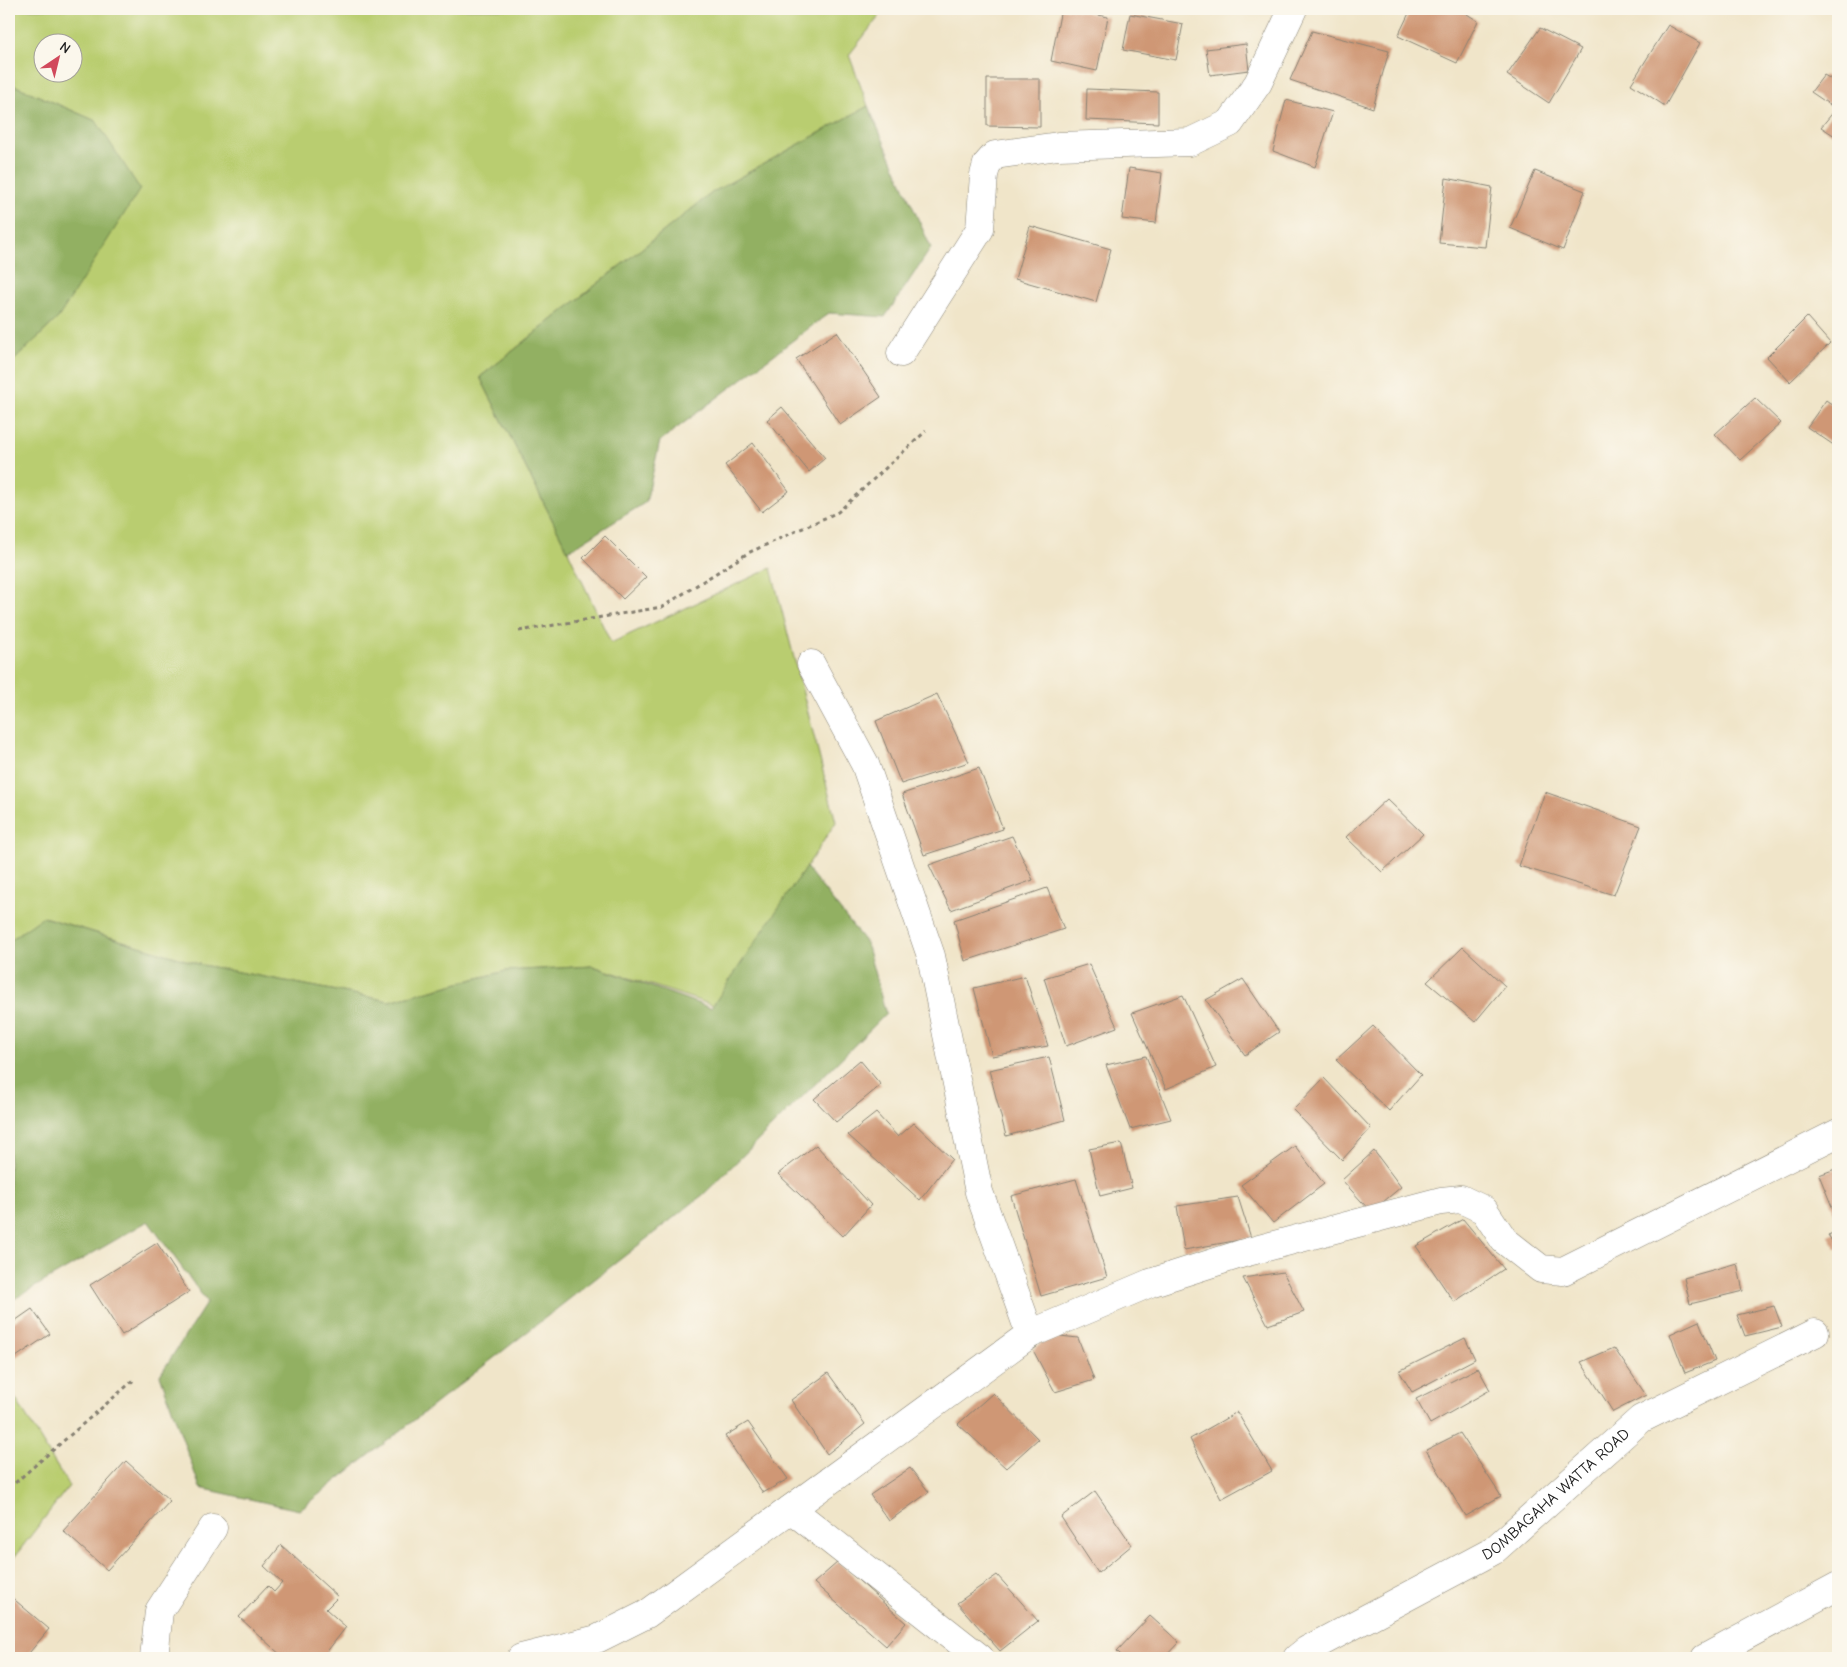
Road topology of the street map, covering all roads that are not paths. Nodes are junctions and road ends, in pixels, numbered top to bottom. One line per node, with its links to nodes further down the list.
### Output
1 (1293, 9): 2 (street)
2 (901, 353)
3 (811, 664): 6 (street)
4 (1838, 1133): 6 (street)
5 (1815, 1333): 13 (street, DOMBAGAHA WATTA ROAD)
6 (1030, 1334): 7 (street)
7 (791, 1509): 11 (street); 12 (street)
8 (213, 1528): 10 (street)
9 (1838, 1586): 14 (street)
10 (154, 1658)
11 (521, 1658)
12 (980, 1658)
13 (1297, 1658)
14 (1705, 1658)

